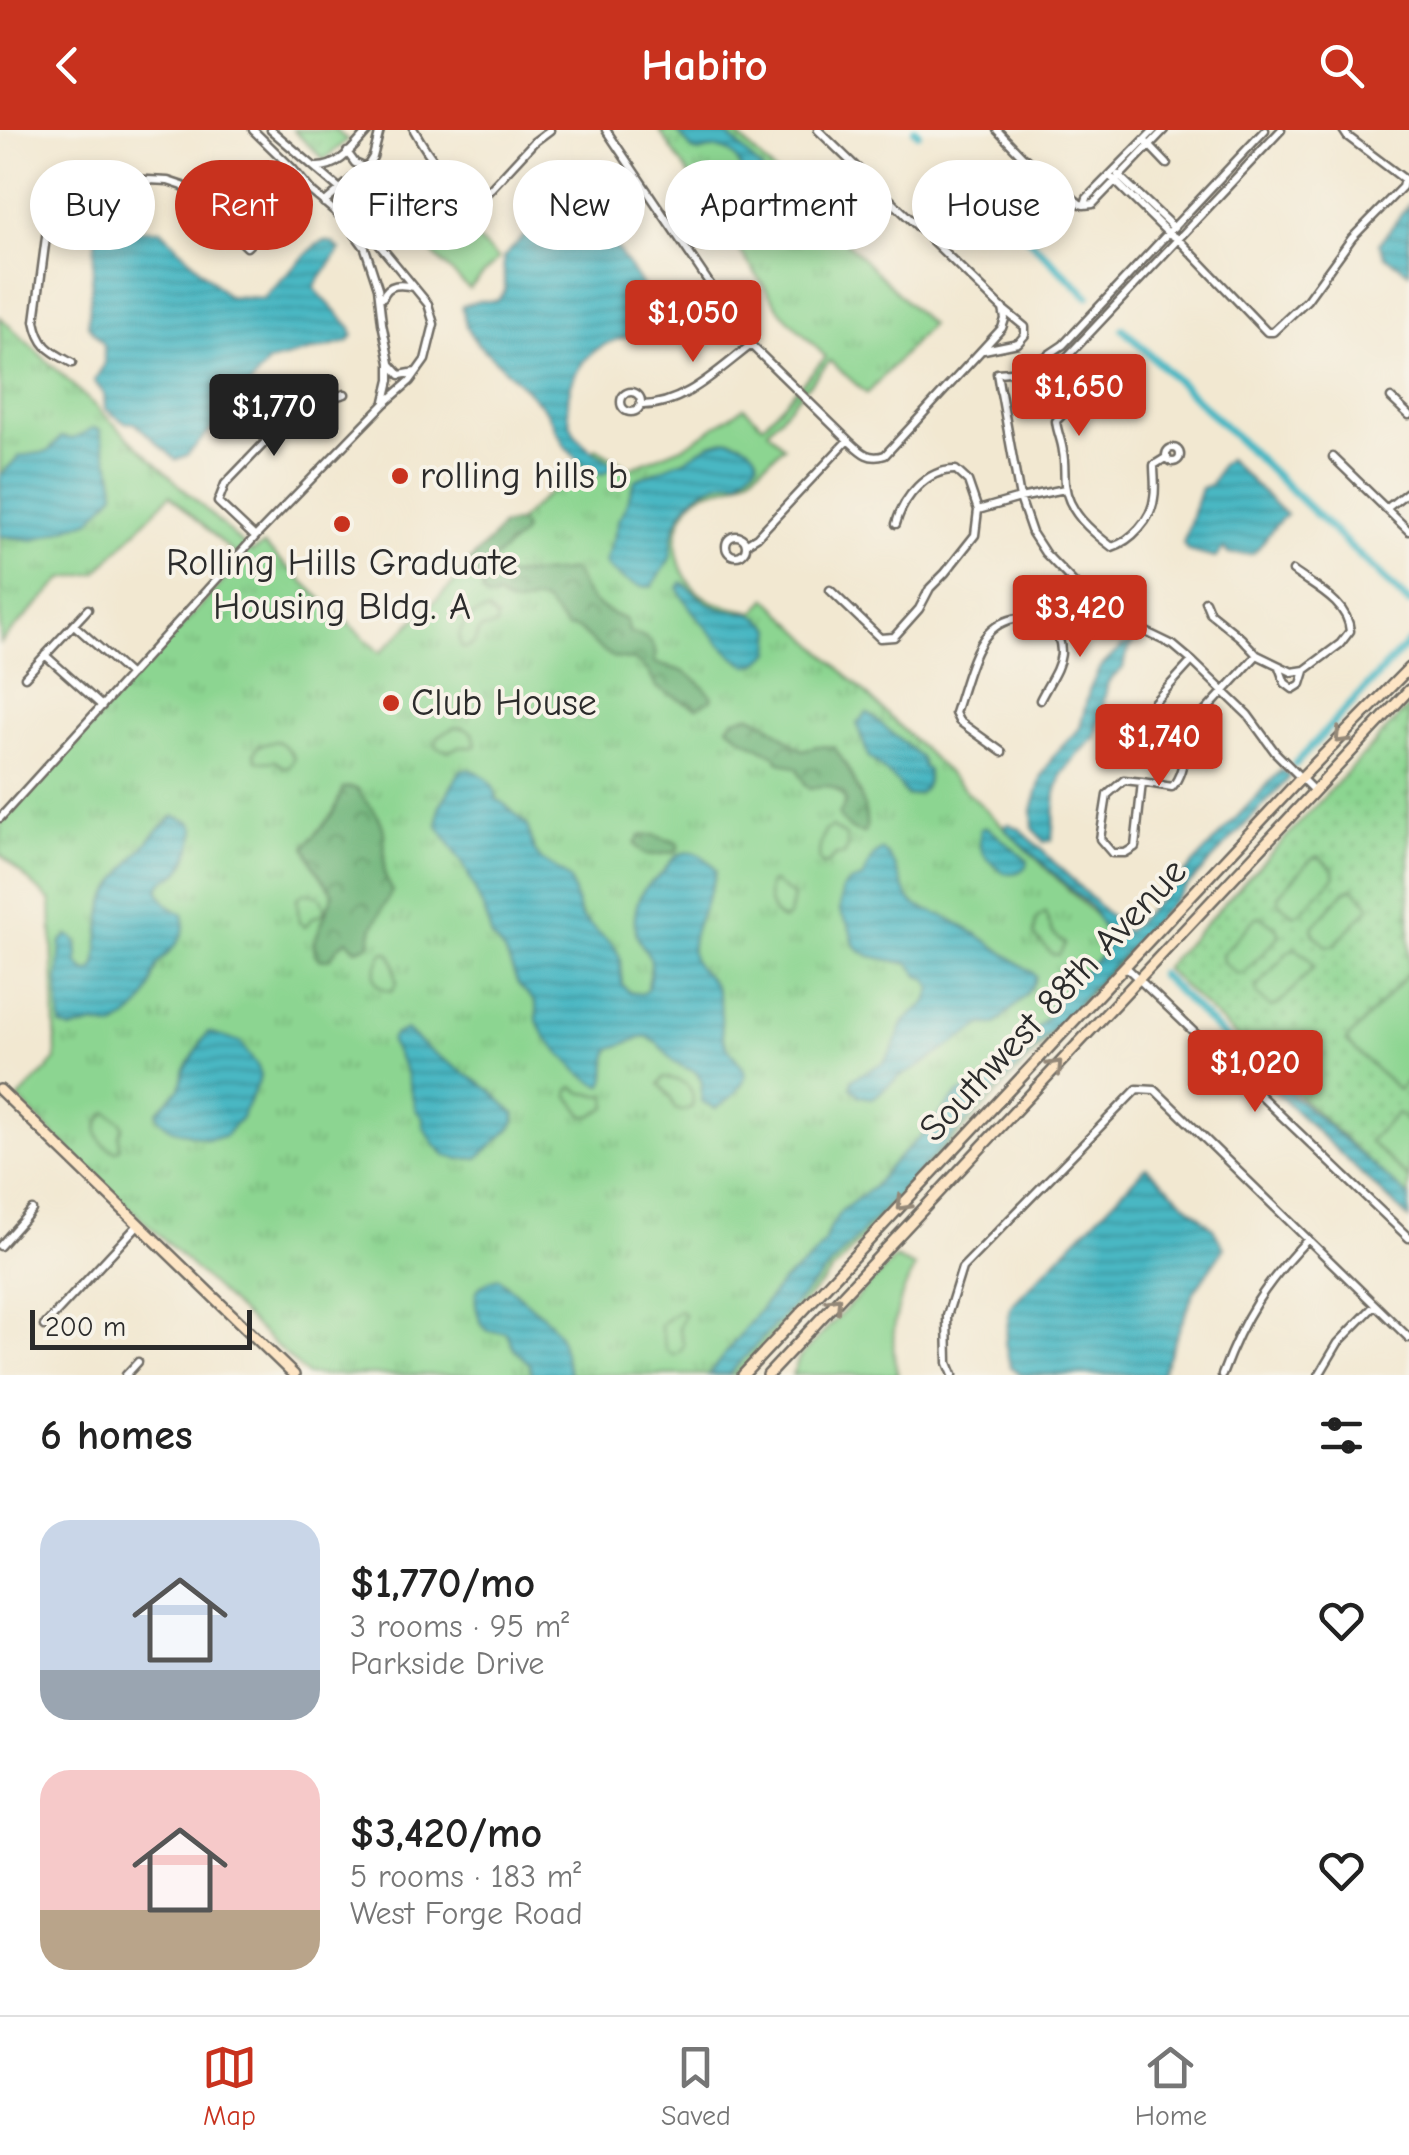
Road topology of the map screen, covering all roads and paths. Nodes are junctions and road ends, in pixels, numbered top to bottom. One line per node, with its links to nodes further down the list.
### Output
1 (253, 130): 16 (street)
2 (370, 130): 17 (street)
3 (380, 130): 20 (street)
4 (414, 130): 5 (street)
5 (550, 130)
6 (606, 130): 37 (street)
7 (818, 130): 34 (street)
8 (996, 130): 23 (street)
9 (1154, 130): 15 (street)
10 (1164, 130): 15 (street)
11 (1265, 130): 29 (street)
12 (1281, 130): 30 (street)
13 (1343, 130): 30 (street)
14 (273, 132): 16 (street); 22 (street)
15 (1146, 143): 21 (street); 23 (street)
16 (267, 144): 18 (street)
17 (348, 152): 19 (street); 22 (street)
18 (284, 160)
19 (353, 160)
20 (371, 160)
21 (1168, 164)
22 (316, 167): 25 (street)
23 (1115, 176): 29 (street)
24 (175, 183): 39 (street)
25 (333, 183)
26 (313, 191): 28 (street)
27 (333, 195): 28 (street)
28 (324, 203): 33 (street)
29 (1171, 230): 30 (street); 41 (street)
30 (1178, 239): 41 (street)
31 (384, 250): 32 (street)
32 (415, 288): 33 (street); 42 (street)
33 (381, 303): 40 (street)
34 (1003, 310): 35 (street); 36 (street)
35 (1002, 328): 36 (street); 38 (street)
36 (1011, 345): 38 (street)
37 (750, 346): 47 (street); 49 (street)
38 (983, 350): 49 (street)
39 (72, 363)
40 (390, 363): 42 (street); 46 (street)
41 (1036, 368): 54 (street)
42 (416, 372): 46 (street)
43 (344, 394): 59 (street)
44 (1103, 394): 52 (street)
45 (1391, 398): 48 (street)
46 (385, 402): 59 (street)
47 (640, 405)
48 (1409, 415)
49 (848, 440): 60 (street)
50 (1167, 457): 52 (street)
51 (1333, 457): 55 (street)
52 (1065, 488): 54 (street)
53 (1409, 491): 55 (street)
54 (1020, 498): 56 (street); 63 (street)
55 (1386, 509): 58 (street)
56 (978, 510): 57 (street); 62 (street)
57 (896, 524)
58 (1409, 531)
59 (255, 537): 74 (street)
60 (747, 544)
61 (1293, 571): 73 (street)
62 (830, 590)
63 (1084, 592): 66 (street); 70 (street)
64 (1205, 601): 69 (street)
65 (88, 609): 67 (street)
66 (1050, 620): 78 (street); 81 (street)
67 (74, 625): 68 (street); 74 (street)
68 (46, 655): 75 (street); 79 (street)
69 (1256, 655): 71 (street); 76 (street)
70 (1192, 661): 76 (street); 80 (street)
71 (1278, 667): 73 (street); 73 (street)
72 (1409, 668): 82 (main road, Southwest 88th Avenue, one-way to 82)
73 (1306, 670)
74 (130, 676): 79 (street)
75 (25, 677)
76 (1223, 690): 80 (street); 82 (street)
77 (1409, 690): 84 (main road, Southwest 88th Avenue)
78 (1040, 700)
79 (102, 706): 85 (street)
80 (1186, 741): 83 (street)
81 (1002, 752)
82 (1301, 778): 84 (street); 86 (main road, Southwest 88th Avenue)
83 (1142, 782): 83 (street)
84 (1314, 790): 87 (main road, Southwest 88th Avenue)
85 (0, 818)
86 (1126, 966): 87 (street); 100 (main road, Southwest 88th Avenue, one-way to 100)
87 (1138, 978): 92 (street); 101 (main road, Southwest 88th Avenue, one-way to 87)
88 (0, 1090): 90 (main road)
89 (32, 1210): 93 (street)
90 (138, 1225): 95 (street); 99 (main road)
91 (1308, 1238): 94 (street); 102 (street); 103 (street)
92 (1409, 1238)
93 (0, 1246)
94 (1375, 1305): 96 (street); 104 (street)
95 (44, 1326)
96 (1409, 1338)
97 (138, 1362): 98 (street)
98 (126, 1375)
99 (294, 1375)
100 (743, 1375)
101 (768, 1375)
102 (953, 1375)
103 (1222, 1375)
104 (1319, 1375)

